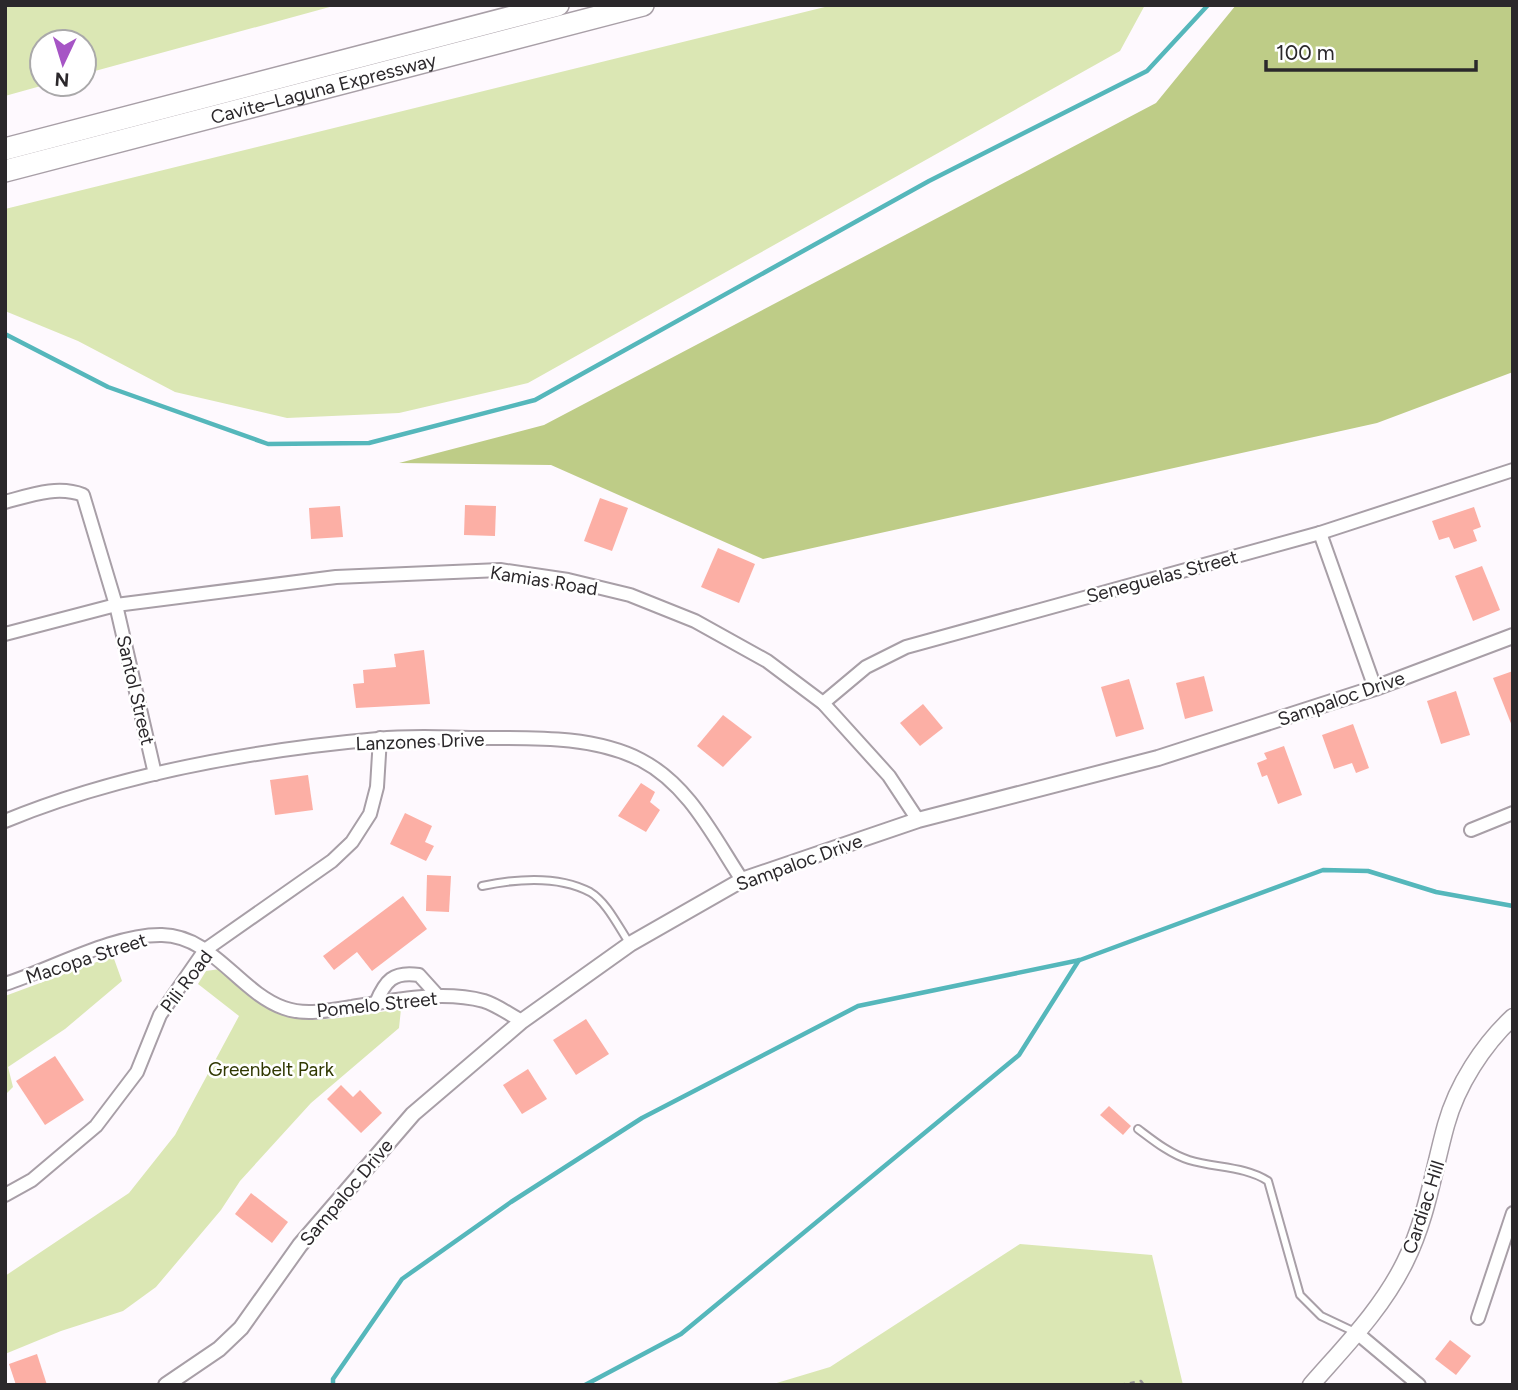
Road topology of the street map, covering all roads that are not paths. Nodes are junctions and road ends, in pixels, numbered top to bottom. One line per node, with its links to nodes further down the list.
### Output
1 (558, 5): 3 (highway, Cavite–Laguna Expressway)
2 (643, 5): 4 (highway, Cavite–Laguna Expressway)
3 (5, 149)
4 (5, 171)
5 (1513, 470): 7 (street, Seneguelas Street)
6 (5, 502): 8 (street, Santol Street)
7 (1320, 533): 11 (street); 12 (street, Seneguelas Street)
8 (116, 605): 9 (street, Kamias Road); 12 (street, Kamias Road); 14 (street, Santol Street)
9 (5, 634)
10 (1513, 636): 11 (street, Sampaloc Drive)
11 (1375, 688): 16 (street, Sampaloc Drive)
12 (823, 703): 16 (street, Kamias Road)
13 (380, 738): 14 (street, Lanzones Drive); 19 (street, Lanzones Drive); 22 (street, Pili Road)
14 (156, 775): 17 (street, Lanzones Drive)
15 (1513, 813): 18 (street)
16 (918, 820): 19 (street, Sampaloc Drive)
17 (5, 821)
18 (1471, 830)
19 (742, 880): 21 (street, Sampaloc Drive)
20 (482, 886): 21 (lane)
21 (630, 944): 27 (street, Sampaloc Drive)
22 (205, 950): 23 (street, Macopa Street); 25 (street, Pomelo Street); 29 (street, Pili Road)
23 (5, 984)
24 (438, 996): 25 (street, Pomelo Street); 25 (street); 27 (street, Pomelo Street)
25 (376, 1003)
26 (1513, 1017): 32 (main road, Cardiac Hill)
27 (522, 1021): 33 (street, Sampaloc Drive)
28 (1138, 1129): 32 (lane)
29 (5, 1195)
30 (1513, 1213): 31 (street)
31 (1478, 1318)
32 (1357, 1333): 34 (main road, Cardiac Hill); 35 (street)
33 (166, 1385)
34 (1311, 1385)
35 (1419, 1385)

